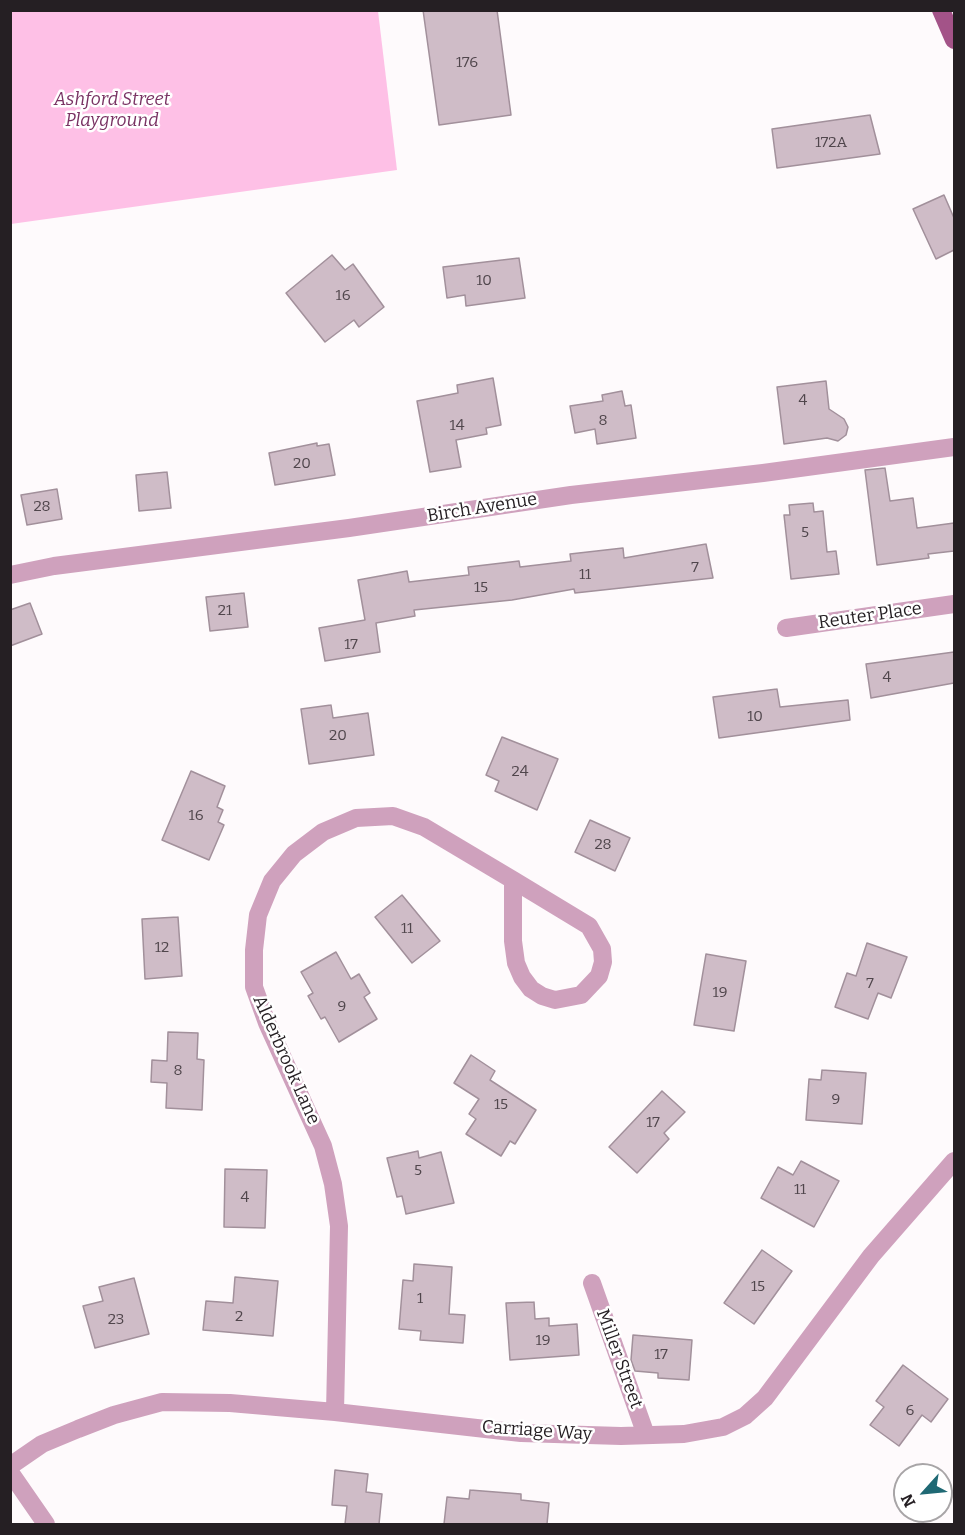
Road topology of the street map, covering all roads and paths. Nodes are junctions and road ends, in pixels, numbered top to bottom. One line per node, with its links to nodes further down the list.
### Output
1 (941, 10): 2 (main road)
2 (954, 40)
3 (954, 447): 4 (street, Birch Avenue)
4 (10, 575)
5 (954, 604): 6 (street, Reuter Place)
6 (786, 628)
7 (513, 879): 7 (street, Alderbrook Lane); 10 (street, Alderbrook Lane)
8 (954, 1161): 11 (street, Carriage Way)
9 (591, 1283): 11 (street, Miller Street)
10 (335, 1412): 11 (street, Carriage Way); 12 (street, Carriage Way)
11 (646, 1435)
12 (10, 1466)
13 (10, 1472): 14 (street)
14 (46, 1524)

